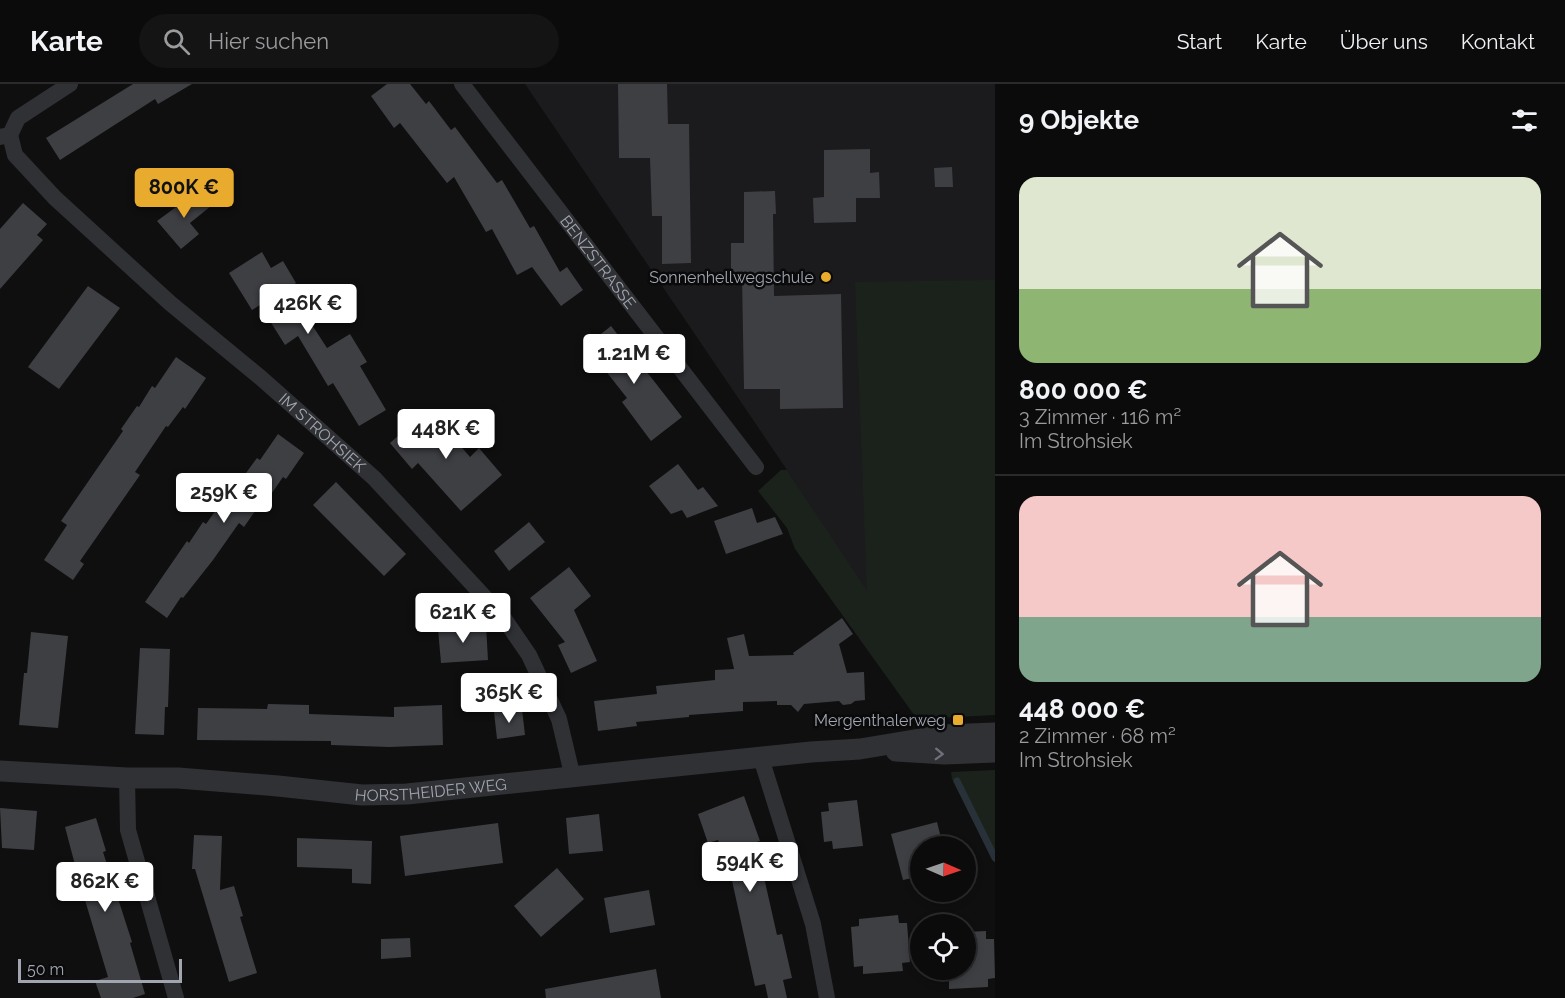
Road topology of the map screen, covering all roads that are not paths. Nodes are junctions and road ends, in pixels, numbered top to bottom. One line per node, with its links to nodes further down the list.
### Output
1 (70, 84): 3 (street)
2 (462, 84): 4 (street, BENZSTRASSE)
3 (5, 136): 11 (street, IM STROHSIEK)
4 (756, 467)
5 (995, 733): 6 (street, HORSTHEIDER WEG)
6 (860, 749): 7 (street, HORSTHEIDER WEG, one-way to 7); 8 (street, HORSTHEIDER WEG)
7 (995, 752)
8 (761, 758): 11 (street, HORSTHEIDER WEG); 13 (street)
9 (0, 771): 10 (street, HORSTHEIDER WEG)
10 (127, 778): 11 (street, HORSTHEIDER WEG); 12 (street)
11 (573, 778)
12 (176, 998)
13 (827, 998)

